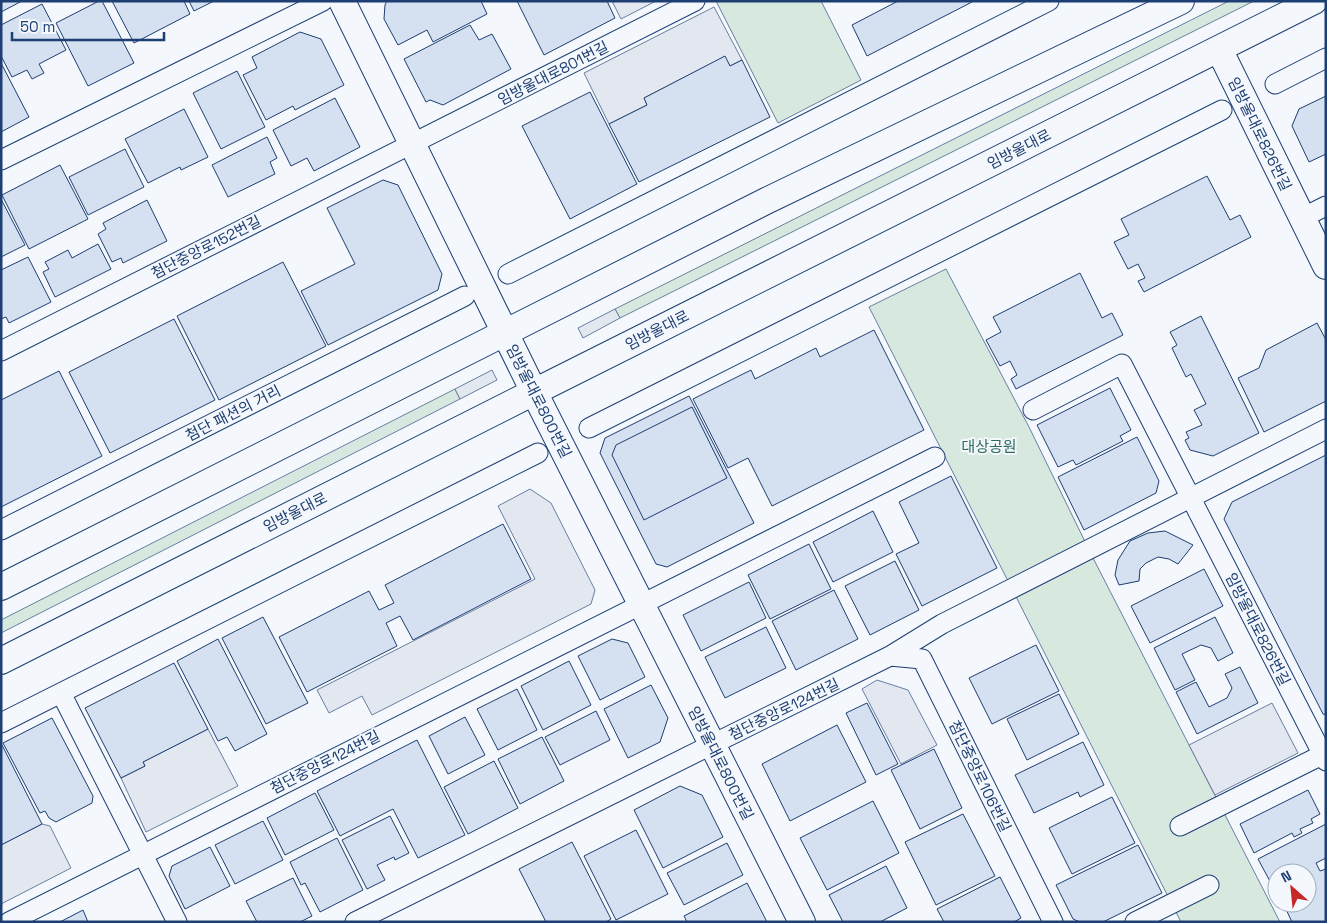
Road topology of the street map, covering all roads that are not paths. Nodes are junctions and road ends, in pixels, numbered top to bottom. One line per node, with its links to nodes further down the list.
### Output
1 (323, 1): 12 (street)
2 (342, 1): 11 (main road)
3 (695, 1): 11 (street, 임방울대로801번길)
4 (1049, 1): 16 (street)
5 (1181, 1): 18 (main road)
6 (1314, 1): 7 (main road, 임방울대로)
7 (1219, 49): 14 (main road, 임방울대로826번길); 20 (main road, 임방울대로)
8 (1326, 58): 9 (street)
9 (1274, 84)
10 (1222, 110): 22 (street)
11 (411, 144): 18 (main road); 19 (street, 첨단중앙로152번길)
12 (1, 160)
13 (1326, 206): 14 (street)
14 (1302, 218): 15 (main road, 임방울대로826번길)
15 (1326, 266)
16 (508, 274)
17 (465, 296): 27 (street, 첨단 패션의 거리)
18 (504, 332): 20 (main road, 임방울대로800번길); 28 (main road)
19 (1, 351)
20 (534, 392): 29 (main road, 임방울대로800번길); 31 (main road, 임방울대로)
21 (1033, 410): 26 (street, 임방울대로826번길)
22 (589, 428)
23 (1326, 429): 26 (street)
24 (538, 454): 32 (street)
25 (935, 457): 29 (street)
26 (1190, 497): 30 (street, 첨단중앙로124번길); 35 (street, 임방울대로826번길)
27 (1, 530)
28 (1, 587)
29 (641, 603): 34 (main road, 임방울대로800번길); 37 (street, 첨단중앙로124번길)
30 (890, 656): 34 (street, 첨단중앙로124번길); 43 (street, 첨단중앙로106번길)
31 (1, 661)
32 (61, 693): 33 (street); 37 (street)
33 (1, 723)
34 (712, 744): 39 (street, 첨단중앙로124번길); 42 (main road, 임방울대로800번길)
35 (1325, 756): 36 (street)
36 (1180, 826)
37 (142, 854): 40 (street, 첨단중앙로124번길); 41 (street)
38 (1209, 885): 44 (street)
39 (362, 920)
40 (9, 922)
41 (177, 922)
42 (802, 922)
43 (1053, 922)
44 (1135, 922)

